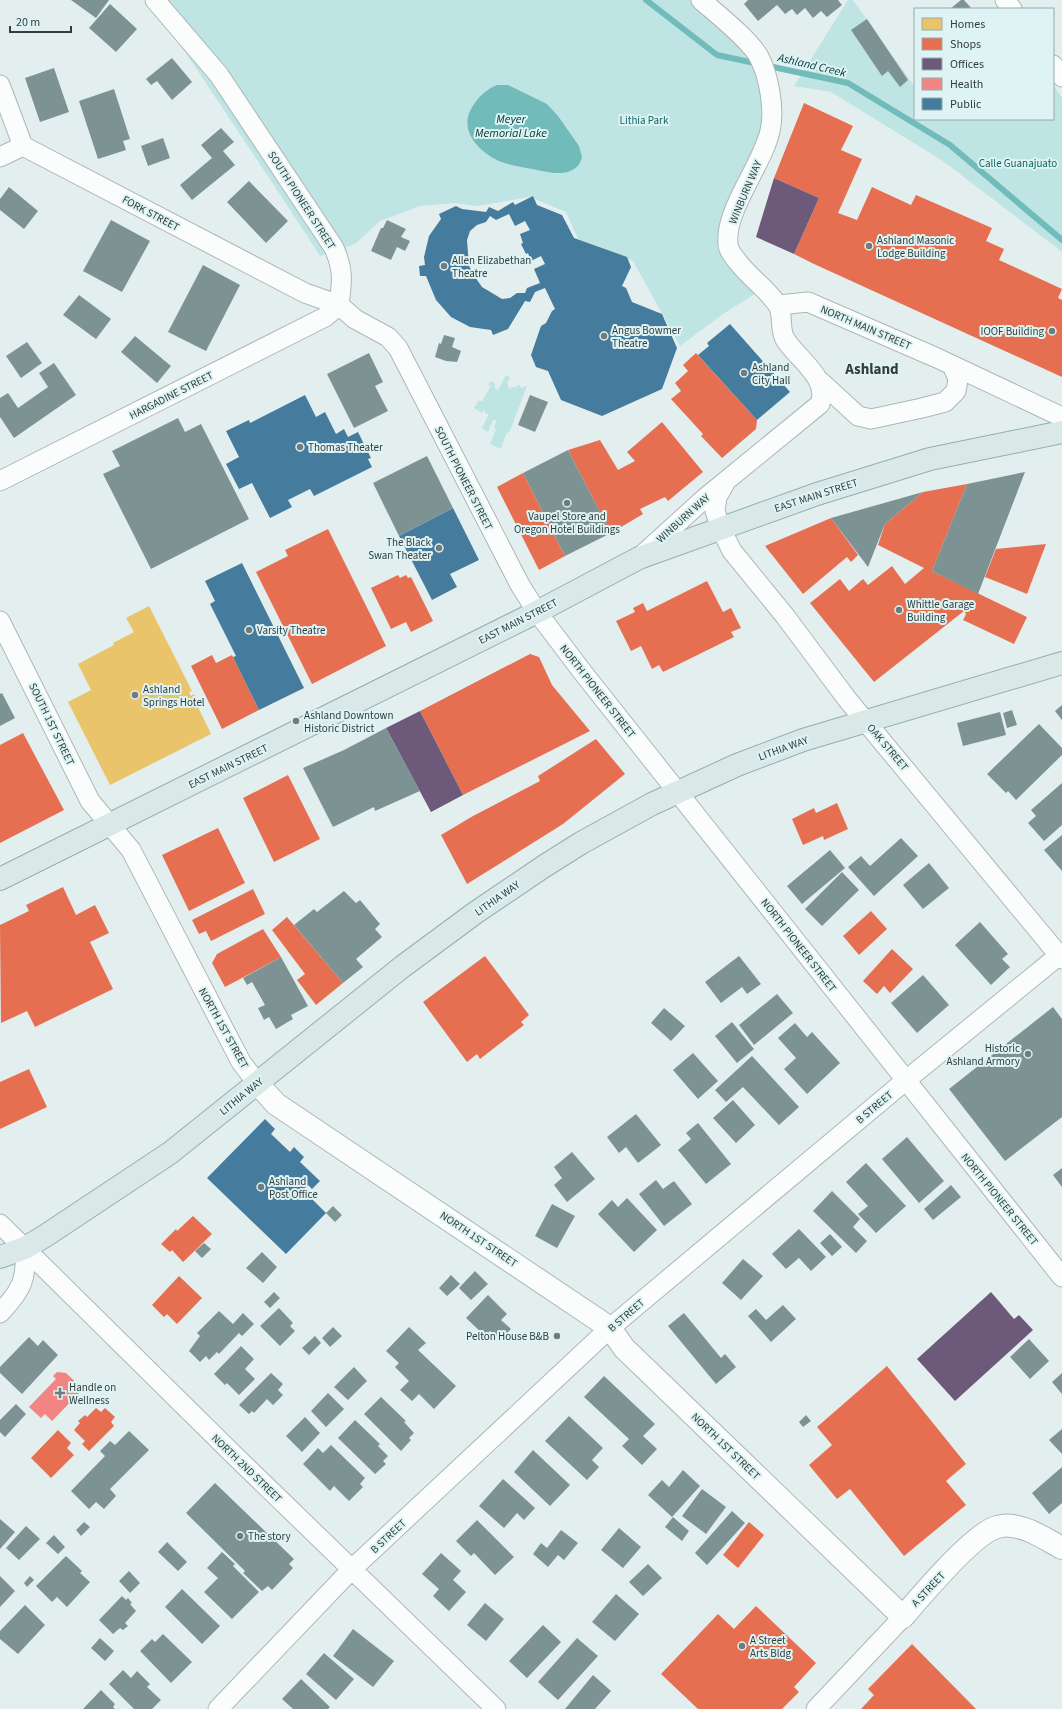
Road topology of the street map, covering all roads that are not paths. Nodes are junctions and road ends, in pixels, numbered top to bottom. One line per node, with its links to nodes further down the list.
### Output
1 (155, 0): 10 (street, SOUTH PIONEER STREET)
2 (701, 0): 11 (street, WINBURN WAY)
3 (1005, 0): 4 (street)
4 (1011, 8)
5 (1054, 66): 6 (street)
6 (1062, 77)
7 (0, 85): 8 (street)
8 (23, 146): 9 (street); 10 (street, FORK STREET)
9 (0, 157)
10 (339, 305): 17 (street, HARGADINE STREET); 20 (street, SOUTH PIONEER STREET)
11 (779, 305): 12 (street, NORTH MAIN STREET); 13 (street)
12 (952, 365): 13 (street); 14 (street, NORTH MAIN STREET)
13 (821, 382): 16 (street, WINBURN WAY)
14 (1062, 417)
15 (1062, 432): 18 (main road, EAST MAIN STREET)
16 (727, 479): 18 (street, WINBURN WAY); 19 (street, WINBURN WAY)
17 (0, 481)
18 (721, 529): 19 (main road, EAST MAIN STREET); 23 (street, OAK STREET)
19 (639, 558): 20 (main road, EAST MAIN STREET)
20 (537, 612): 24 (street, NORTH PIONEER STREET); 25 (main road, EAST MAIN STREET)
21 (0, 621): 25 (street, SOUTH 1ST STREET)
22 (1062, 663): 23 (main road, LITHIA WAY)
23 (866, 721): 24 (main road, LITHIA WAY); 27 (street, OAK STREET)
24 (678, 792): 28 (street, NORTH PIONEER STREET); 29 (main road, LITHIA WAY)
25 (110, 824): 26 (main road, EAST MAIN STREET); 29 (street, NORTH 1ST STREET)
26 (0, 879)
27 (1061, 956): 28 (street, B STREET)
28 (905, 1081): 33 (street, NORTH PIONEER STREET); 35 (street, B STREET)
29 (257, 1083): 31 (main road, LITHIA WAY); 35 (street, NORTH 1ST STREET)
30 (0, 1224): 31 (street, NORTH 2ND STREET)
31 (25, 1248): 32 (main road, LITHIA WAY); 34 (street); 37 (street, NORTH 2ND STREET)
32 (0, 1257)
33 (1062, 1277)
34 (0, 1313)
35 (610, 1328): 37 (street, B STREET); 38 (street, NORTH 1ST STREET)
36 (1062, 1548): 38 (street, A STREET)
37 (352, 1569): 39 (street, B STREET); 40 (street, NORTH 2ND STREET)
38 (903, 1617): 41 (street, A STREET)
39 (218, 1709)
40 (496, 1709)
41 (816, 1709)

